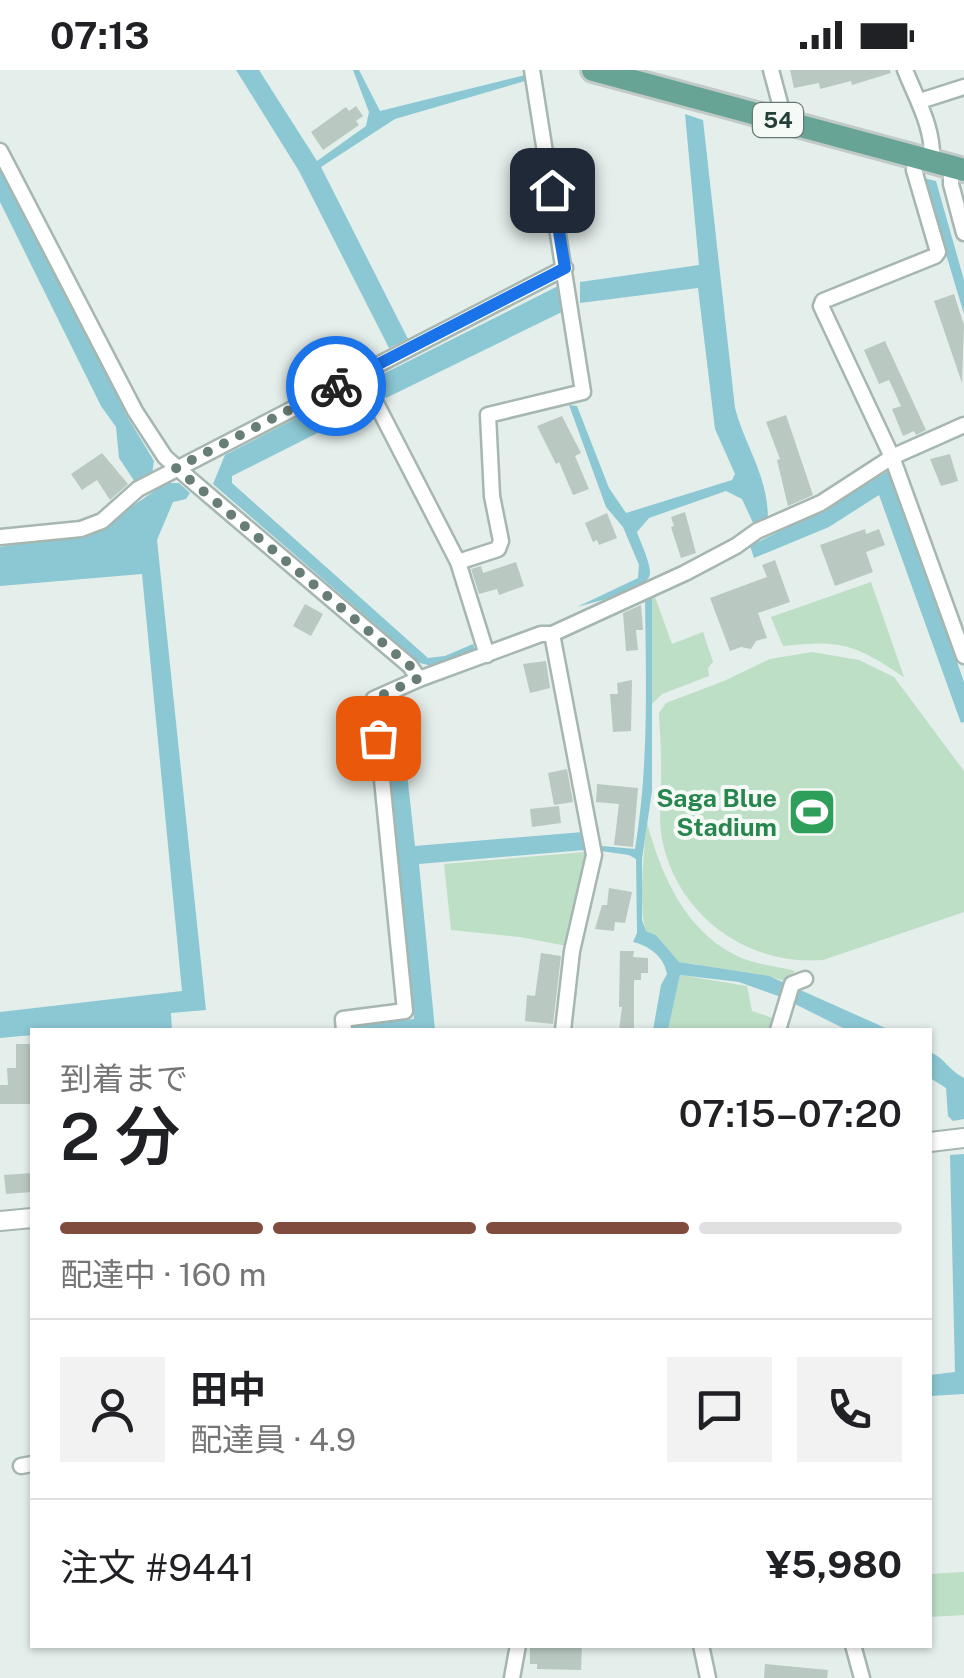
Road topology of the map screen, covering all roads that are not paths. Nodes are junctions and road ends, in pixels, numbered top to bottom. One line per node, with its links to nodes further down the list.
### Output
1 (532, 70): 11 (street)
2 (593, 70): 7 (main road, 54)
3 (770, 70): 7 (street)
4 (905, 70): 6 (street)
5 (964, 88): 6 (street)
6 (920, 102): 9 (street)
7 (782, 121): 9 (main road, 54)
8 (0, 151): 15 (street)
9 (940, 164): 10 (street); 14 (street)
10 (964, 232)
11 (565, 268): 12 (street); 17 (street)
12 (360, 374): 15 (street); 17 (street)
13 (964, 425): 14 (street)
14 (892, 457): 18 (street); 20 (street)
15 (176, 468): 16 (street); 21 (street)
16 (0, 537)
17 (458, 562): 19 (street)
18 (552, 634): 19 (street); 24 (street)
19 (487, 655): 21 (street)
20 (964, 656)
21 (419, 678): 23 (street)
22 (799, 982): 25 (street)
23 (344, 1028)
24 (564, 1028)
25 (779, 1028)
26 (964, 1138): 27 (street)
27 (932, 1142)
28 (30, 1218): 29 (street)
29 (0, 1221)
30 (517, 1648): 33 (street)
31 (702, 1648): 34 (street)
32 (854, 1648): 35 (street)
33 (512, 1678)
34 (708, 1678)
35 (862, 1678)

